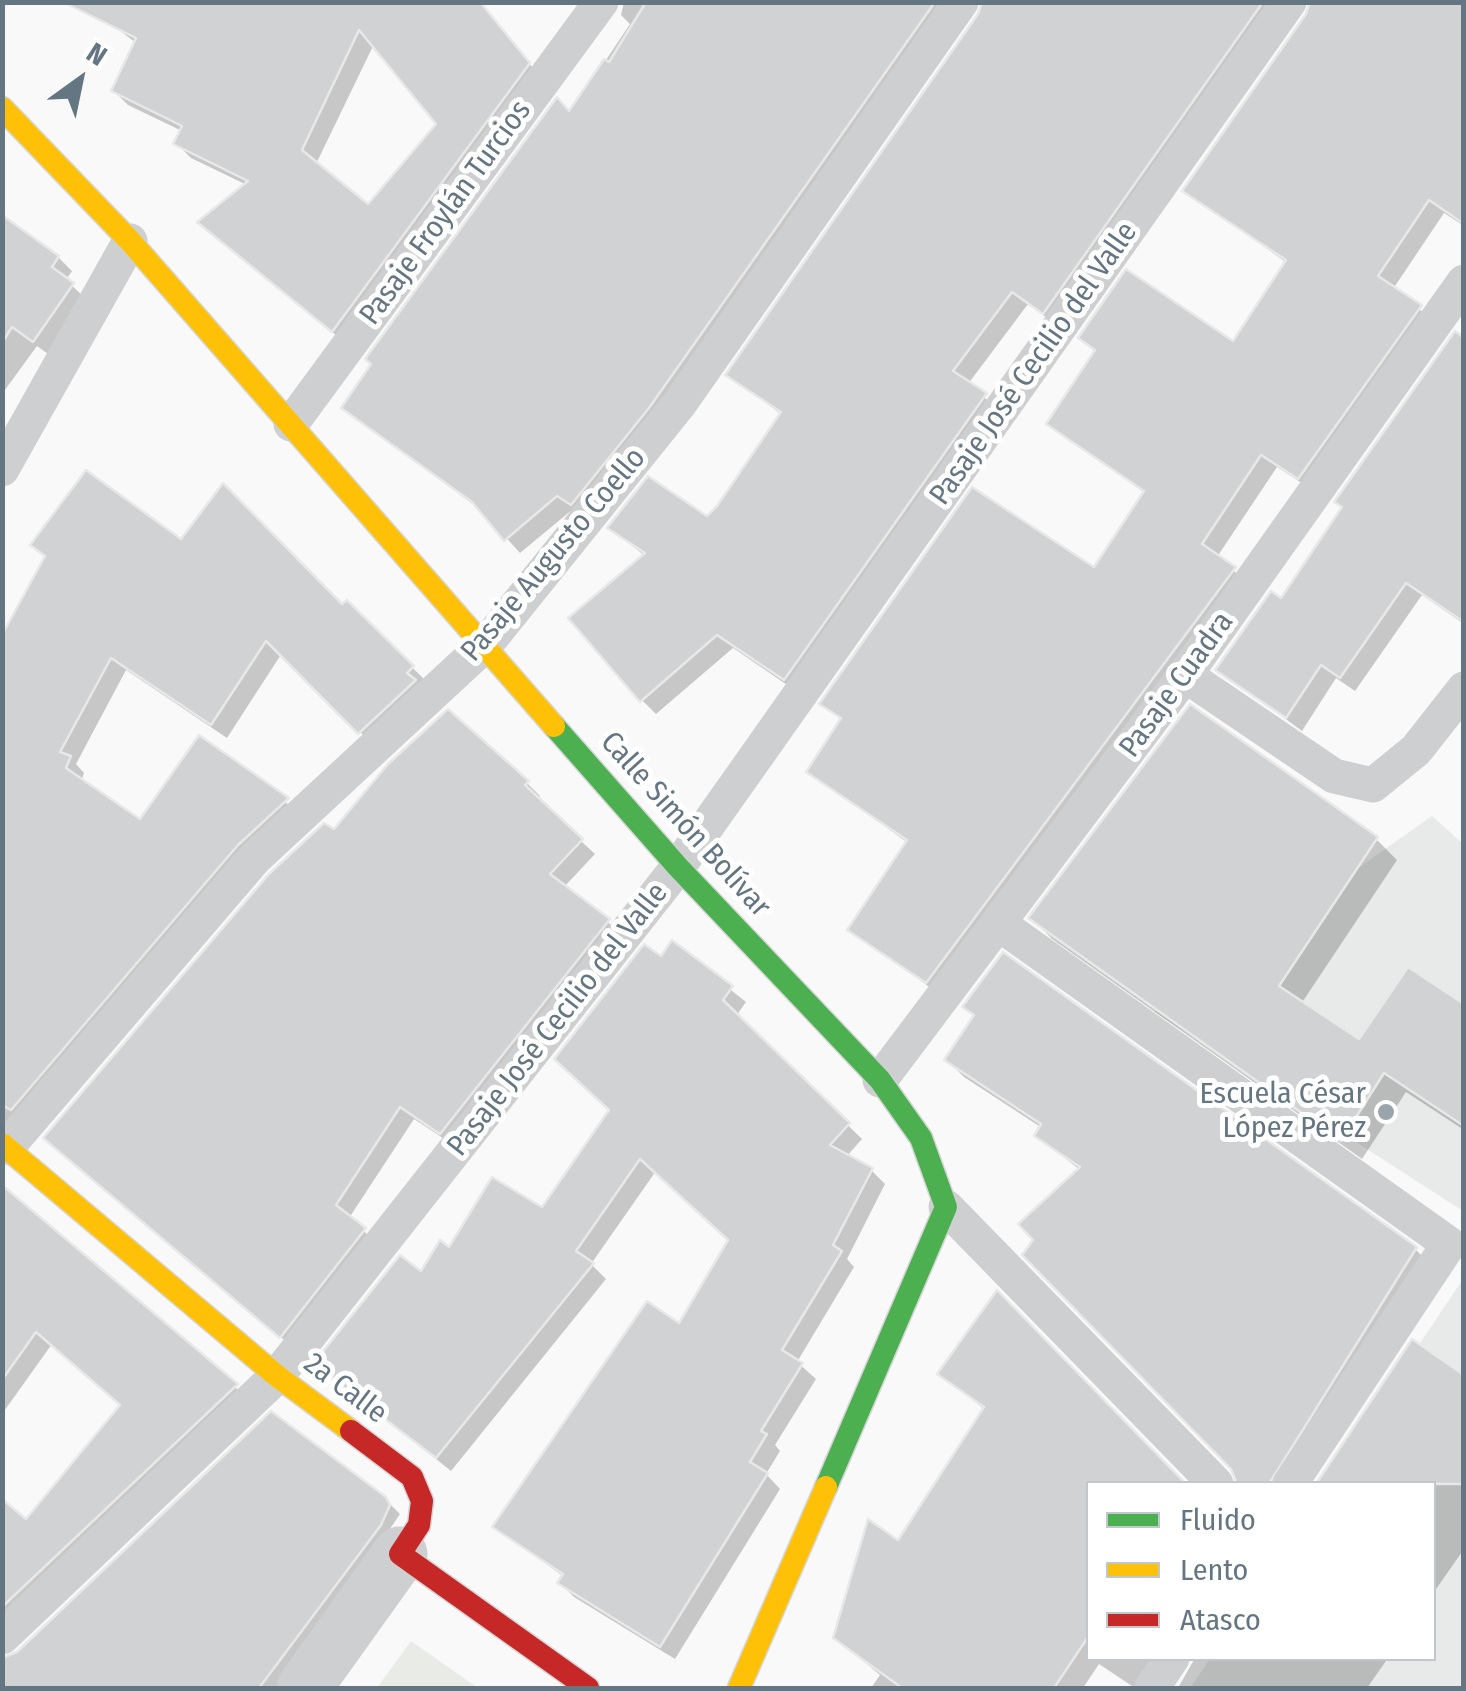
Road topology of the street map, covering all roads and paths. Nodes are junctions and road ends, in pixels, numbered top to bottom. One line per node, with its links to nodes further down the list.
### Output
1 (600, 2): 7 (lane, Pasaje Froylán Turcios)
2 (961, 2): 9 (lane, Pasaje Augusto Coello)
3 (1289, 2): 12 (lane, Pasaje José Cecilio del Valle)
4 (2, 108): 5 (street, Calle Simón Bolívar)
5 (130, 241): 7 (street, Calle Simón Bolívar); 8 (lane)
6 (1464, 282): 10 (lane, Pasaje Cuadra)
7 (291, 424): 9 (street, Calle Simón Bolívar)
8 (2, 469)
9 (486, 644): 12 (street, Calle Simón Bolívar); 15 (lane, Pasaje Augusto Coello)
10 (1186, 676): 11 (lane); 13 (lane, Pasaje Cuadra)
11 (1464, 689)
12 (678, 867): 14 (street, Calle Simón Bolívar); 17 (lane, Pasaje José Cecilio del Valle)
13 (998, 923): 14 (lane, Pasaje Cuadra); 19 (lane)
14 (880, 1080): 16 (street, Calle Simón Bolívar)
15 (4, 1145): 17 (street, 2a Calle)
16 (946, 1207): 18 (lane); 25 (street)
17 (277, 1376): 20 (street, 2a Calle); 21 (lane, Pasaje José Cecilio del Valle)
18 (1213, 1481)
19 (1292, 1481)
20 (400, 1554): 23 (street); 24 (street)
21 (2, 1636)
22 (1170, 1661): 26 (lane)
23 (304, 1688)
24 (588, 1688)
25 (739, 1688)
26 (1152, 1688)

